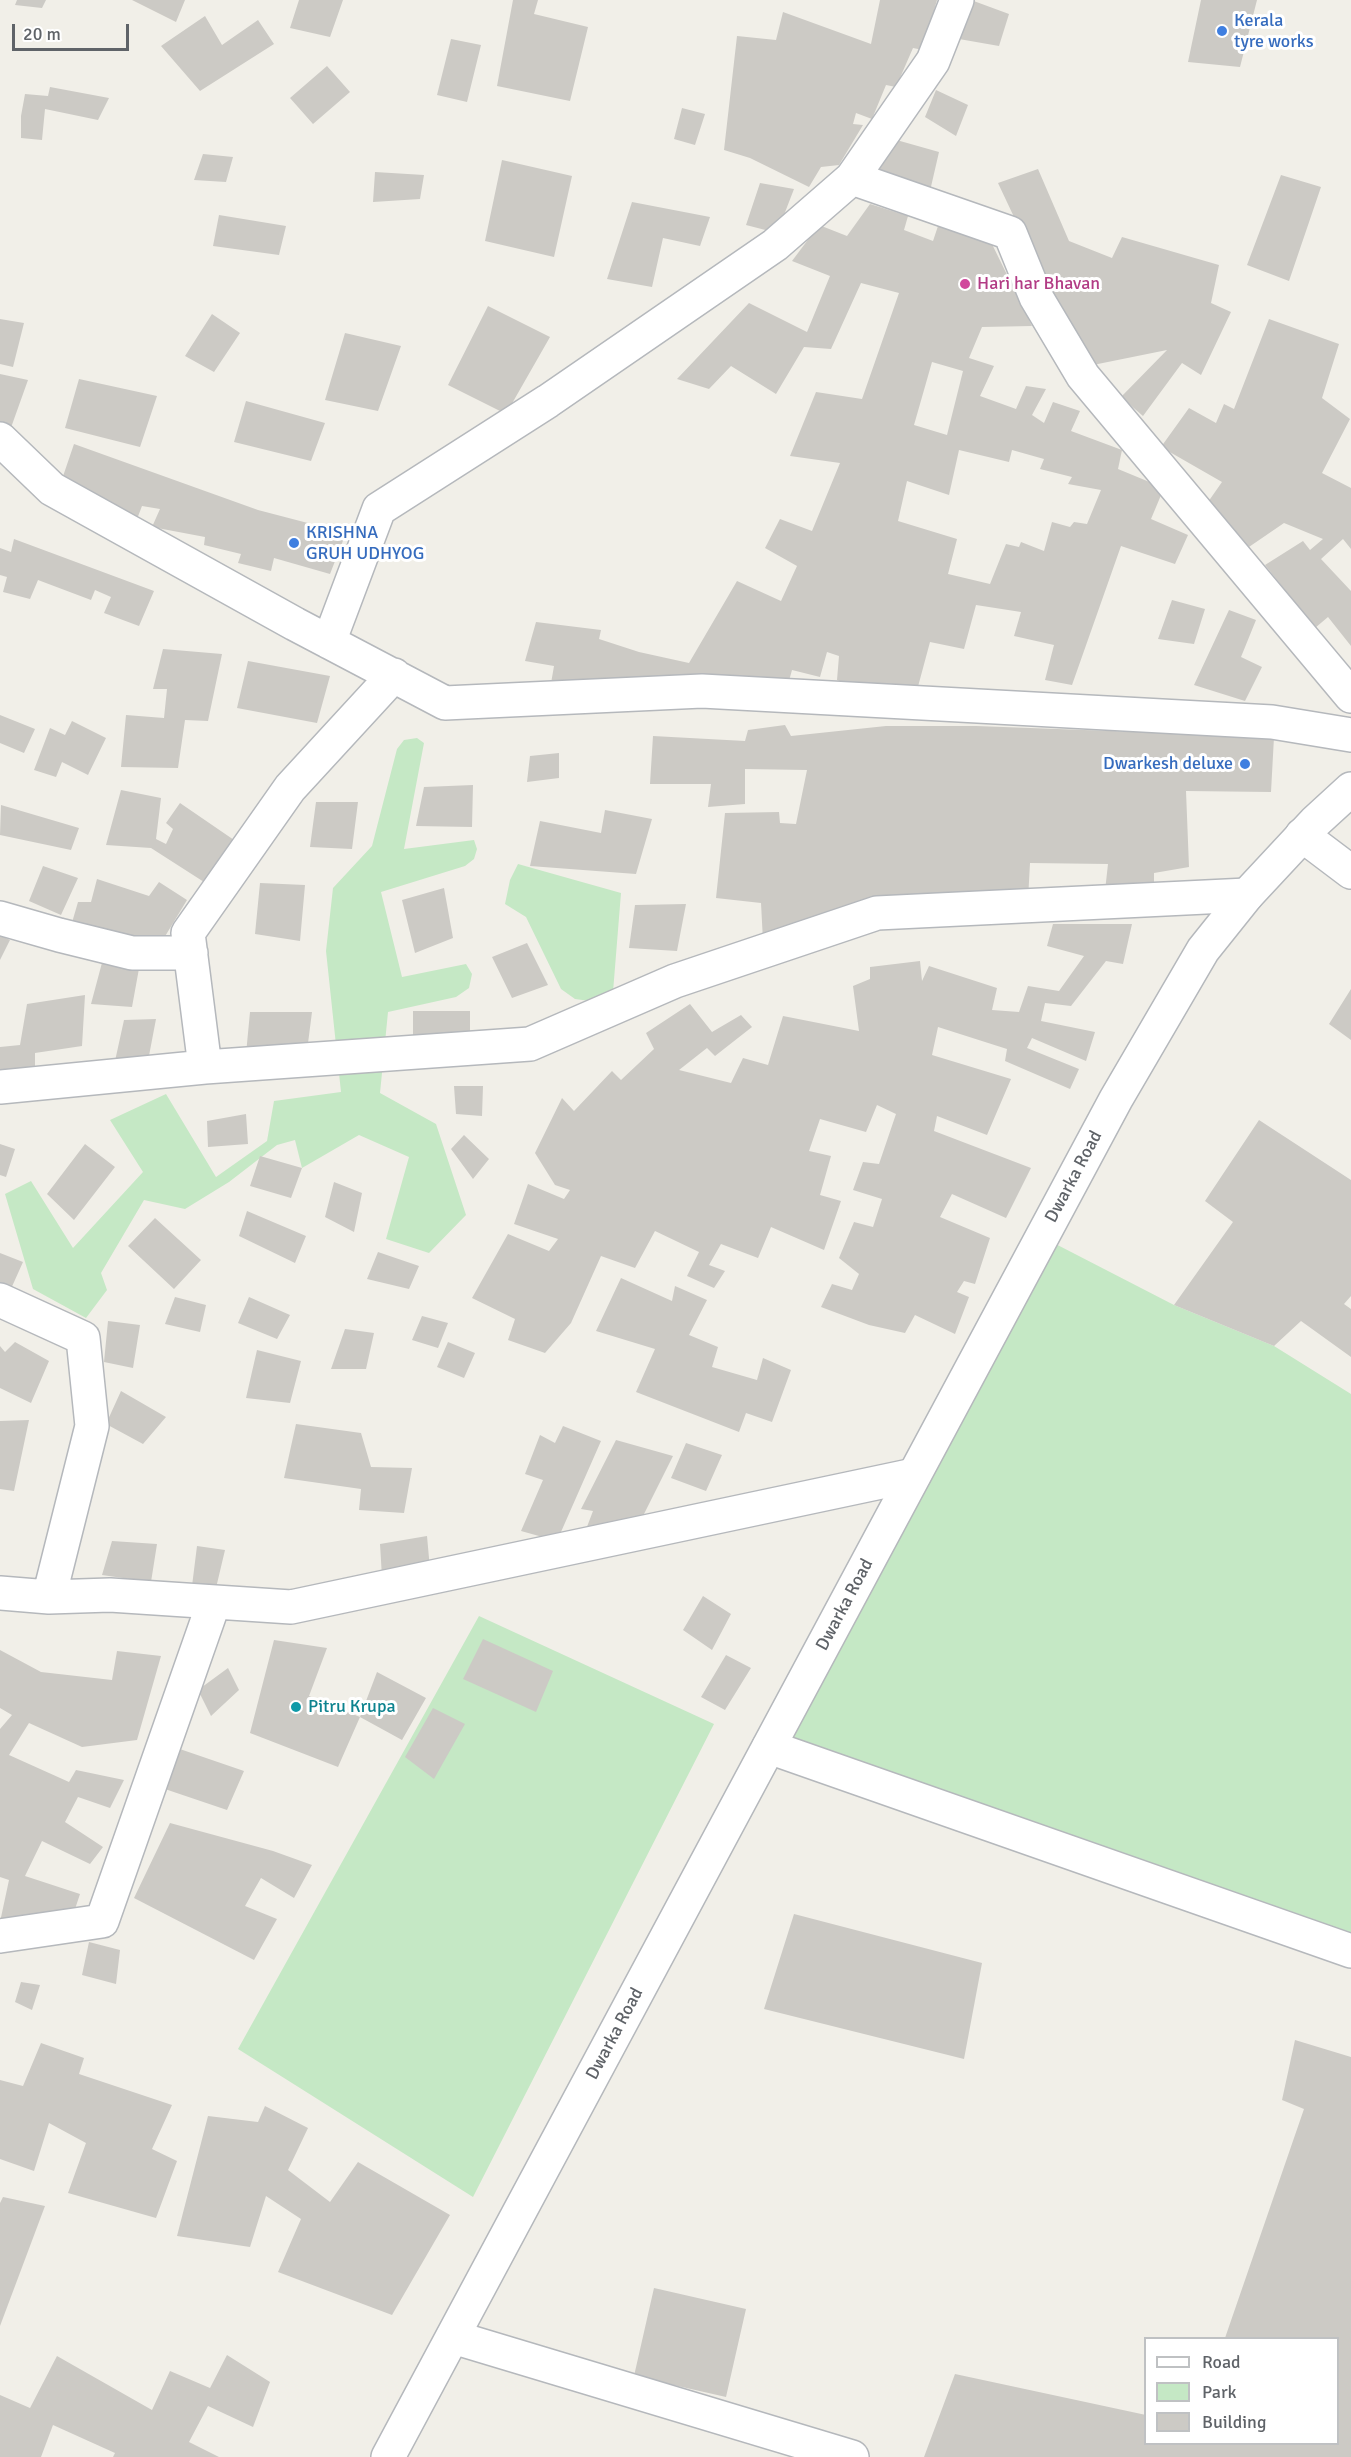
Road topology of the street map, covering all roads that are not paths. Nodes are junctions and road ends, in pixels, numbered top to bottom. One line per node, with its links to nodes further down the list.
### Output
1 (957, 0): 2 (street)
2 (852, 178): 4 (street); 6 (street)
3 (0, 440): 4 (street)
4 (329, 642): 5 (street)
5 (394, 675): 7 (street); 13 (street)
6 (1351, 696)
7 (1351, 735)
8 (1351, 789): 9 (street, Dwarka Road)
9 (1302, 835): 10 (street); 11 (street, Dwarka Road)
10 (1351, 872)
11 (1247, 895): 14 (street); 17 (street, Dwarka Road)
12 (0, 918): 13 (street)
13 (191, 953): 14 (street)
14 (205, 1067): 15 (street)
15 (0, 1087)
16 (0, 1300): 19 (street)
17 (914, 1475): 20 (street); 21 (street, Dwarka Road)
18 (0, 1593): 19 (street)
19 (49, 1597): 20 (street)
20 (213, 1602): 22 (street)
21 (769, 1747): 23 (street); 24 (street, Dwarka Road)
22 (0, 1936)
23 (1351, 1951)
24 (453, 2337): 25 (street, Dwarka Road); 26 (street)
25 (388, 2457)
26 (852, 2457)

